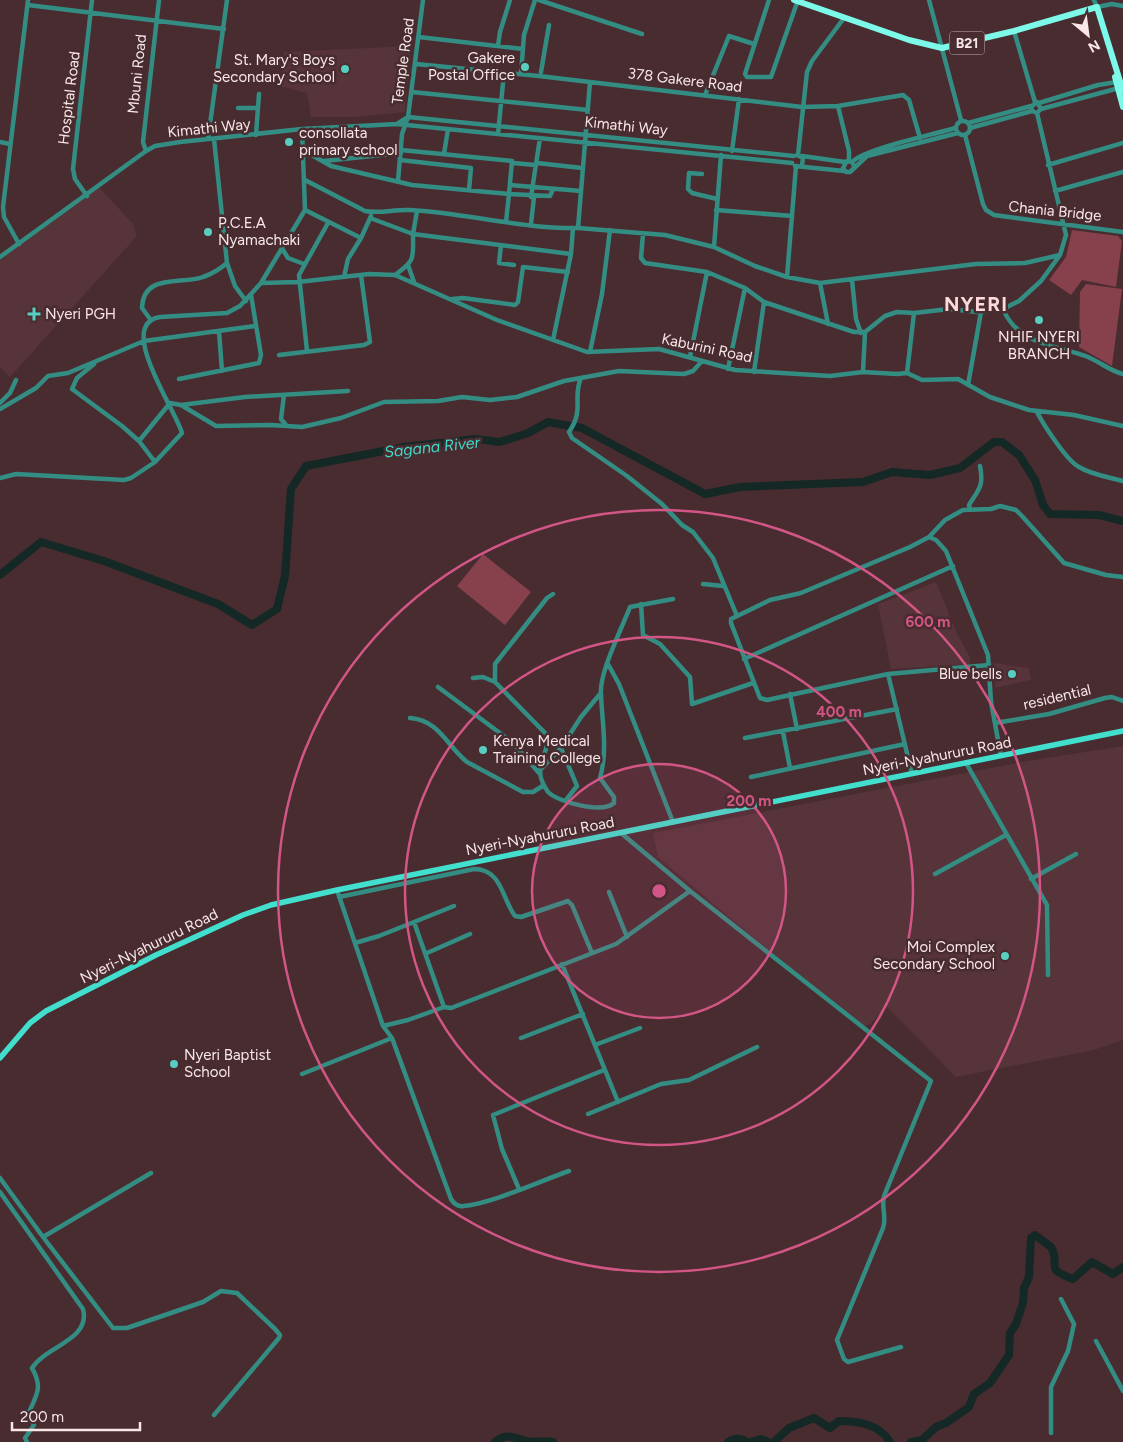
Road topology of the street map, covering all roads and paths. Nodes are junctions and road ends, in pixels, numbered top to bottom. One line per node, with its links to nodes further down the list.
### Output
1 (92, 0): 13 (street, Hospital Road)
2 (159, 0): 15 (street, Mbuni Road)
3 (228, 0): 17 (street)
4 (423, 0): 20 (street, Temple Road)
5 (510, 0): 22 (street)
6 (537, 0): 19 (street); 24 (street)
7 (769, 0): 21 (street)
8 (796, 0): 14 (highway, B21); 21 (street)
9 (929, 0): 23 (street)
10 (28, 3): 13 (street); 63 (street)
11 (1096, 3): 12 (street); 18 (highway, B21); 30 (highway)
12 (1123, 6)
13 (91, 13): 15 (street); 93 (street, Hospital Road)
14 (844, 18): 23 (highway, B21); 37 (street)
15 (156, 22): 17 (street); 66 (street, Mbuni Road)
16 (548, 25): 26 (street)
17 (224, 29): 59 (street)
18 (1014, 31): 23 (highway, B21); 38 (street)
19 (642, 34)
20 (419, 36): 22 (street); 25 (street, Temple Road)
21 (754, 44): 33 (street)
22 (498, 46): 24 (street)
23 (942, 48): 44 (street)
24 (523, 50): 28 (street)
25 (416, 64): 27 (street, 378 Gakere Road); 31 (street, Temple Road)
26 (541, 72)
27 (504, 73): 28 (street, 378 Gakere Road); 35 (street)
28 (521, 74): 29 (street, 378 Gakere Road)
29 (590, 82): 33 (street, 378 Gakere Road); 42 (street)
30 (1121, 87): 38 (street); 38 (street); 39 (highway)
31 (412, 92): 35 (street); 43 (street, Temple Road)
32 (259, 94): 41 (street)
33 (705, 95): 34 (street, 378 Gakere Road)
34 (739, 99): 37 (street, 378 Gakere Road); 68 (street)
35 (501, 102): 42 (street); 48 (street)
36 (838, 106): 37 (street, 378 Gakere Road); 58 (street, 378 Gakere Road); 75 (street)
37 (802, 107): 71 (street)
38 (1035, 107): 45 (street); 49 (street); 79 (street)
39 (1123, 107)
40 (238, 108): 41 (street)
41 (258, 108): 55 (street)
42 (588, 110): 54 (street)
43 (408, 117): 46 (street, Kimathi Way); 47 (street, Temple Road); 48 (street, Kimathi Way)
44 (961, 120): 45 (street); 52 (street)
45 (968, 123): 49 (street)
46 (397, 124): 47 (street, Kimathi Way); 50 (street, Kimathi Way)
47 (405, 125): 51 (street, Kimathi Way); 67 (street, Temple Road)
48 (498, 126): 53 (street); 54 (street, Kimathi Way)
49 (970, 128): 56 (street)
50 (302, 129): 55 (street, Kimathi Way); 65 (street)
51 (448, 129): 53 (street, Kimathi Way); 69 (street)
52 (956, 131): 56 (street); 58 (street); 75 (street)
53 (498, 134): 57 (street, Kimathi Way)
54 (585, 134): 61 (street); 68 (street, Kimathi Way)
55 (256, 135): 60 (street, Kimathi Way)
56 (965, 135): 105 (street, Chania Bridge)
57 (540, 138): 61 (street, Kimathi Way); 76 (street)
58 (920, 138): 75 (street)
59 (208, 139): 60 (street, Kimathi Way); 66 (street, Kimathi Way)
60 (214, 139): 119 (street)
61 (584, 141): 70 (street, Kimathi Way); 80 (street)
62 (0, 142): 63 (street)
63 (10, 144): 112 (street)
64 (1123, 144): 79 (street)
65 (303, 150): 73 (street); 84 (street)
66 (146, 151): 93 (street, Kimathi Way)
67 (401, 151): 69 (street); 72 (street, Temple Road); 73 (street)
68 (732, 151): 71 (street, Kimathi Way)
69 (444, 154): 74 (street)
70 (721, 155): 77 (street, Kimathi Way); 95 (street)
71 (798, 156): 75 (street, Kimathi Way); 77 (street); 78 (street)
72 (400, 160): 85 (street, Temple Road); 89 (street)
73 (324, 161): 85 (street)
74 (513, 163): 76 (street); 86 (street)
75 (850, 163): 81 (street); 81 (street)
76 (536, 164): 80 (street); 87 (street)
77 (794, 165): 78 (street, Kimathi Way); 100 (street)
78 (802, 165): 81 (street)
79 (1048, 166): 91 (street)
80 (582, 168): 90 (street)
81 (844, 171)
82 (1123, 172): 91 (street)
83 (702, 174): 95 (street)
84 (305, 180): 96 (street); 99 (street)
85 (398, 181): 89 (street)
86 (510, 185): 87 (street); 92 (street)
87 (533, 187): 88 (street); 94 (street)
88 (552, 189): 90 (street); 94 (street)
89 (469, 190): 92 (street)
90 (581, 191): 106 (street)
91 (1055, 191): 105 (street)
92 (509, 194): 94 (street); 102 (street)
93 (87, 196): 112 (street, Kimathi Way)
94 (532, 197): 104 (street)
95 (717, 199): 98 (street)
96 (305, 210): 103 (street); 115 (street)
97 (416, 210): 99 (street); 102 (street); 109 (street)
98 (716, 210): 100 (street); 114 (street)
99 (372, 213): 101 (street)
100 (792, 216): 128 (street)
101 (370, 218): 109 (street); 111 (street)
102 (506, 222): 104 (street)
103 (328, 223): 111 (street); 120 (street)
104 (531, 224): 106 (street)
105 (1066, 225): 108 (street, Chania Bridge); 117 (street)
106 (576, 228): 107 (street); 116 (street)
107 (610, 230): 110 (street); 150 (street)
108 (1123, 231)
109 (413, 234): 113 (street); 121 (street)
110 (643, 234): 114 (street); 124 (street)
111 (361, 238): 127 (street)
112 (19, 244): 118 (street, Kimathi Way)
113 (501, 245): 116 (street); 122 (street)
114 (714, 247): 128 (street)
115 (283, 250): 120 (street); 132 (street)
116 (571, 254): 123 (street)
117 (1060, 255): 129 (street); 139 (street)
118 (0, 257)
119 (227, 264): 136 (street); 142 (street)
120 (304, 264): 130 (street)
121 (408, 265): 126 (street); 131 (street)
122 (514, 265)
123 (568, 272): 137 (street); 147 (street)
124 (708, 272): 134 (street); 152 (street)
125 (361, 275): 126 (street, Kaburini Road); 127 (street, Kaburini Road); 149 (street)
126 (395, 275): 131 (street, Kaburini Road)
127 (344, 277): 130 (street, Kaburini Road)
128 (786, 277): 133 (street)
129 (852, 280): 133 (street); 146 (street)
130 (298, 282): 132 (street, Kaburini Road); 149 (street)
131 (414, 282): 137 (street, Kaburini Road)
132 (261, 283): 135 (street)
133 (820, 283): 143 (street)
134 (745, 288): 138 (street); 155 (street)
135 (250, 295): 136 (street); 144 (street)
136 (246, 300): 142 (street)
137 (452, 300): 147 (street, Kaburini Road)
138 (764, 302): 143 (street); 157 (street)
139 (1003, 309): 140 (street); 160 (street)
140 (981, 312): 141 (street); 164 (street)
141 (914, 313): 146 (street); 159 (street)
142 (150, 319): 148 (street)
143 (828, 324): 146 (street)
144 (255, 326): 145 (street); 156 (street)
145 (220, 331): 148 (street); 156 (street)
146 (863, 332): 158 (street)
147 (552, 340): 150 (street, Kaburini Road)
148 (144, 341): 153 (street); 167 (street)
149 (307, 351): 151 (street)
150 (590, 352): 152 (street, Kaburini Road)
151 (279, 355)
152 (690, 357): 154 (street, Kaburini Road)
153 (99, 360): 170 (street); 174 (street)
154 (702, 361): 155 (street, Kaburini Road); 161 (street)
155 (728, 369): 157 (street, Kaburini Road)
156 (222, 371): 162 (street)
157 (754, 372): 158 (street, Kaburini Road)
158 (863, 372): 159 (street, Kaburini Road)
159 (907, 373): 164 (street, Kaburini Road)
160 (1123, 374)
161 (581, 378): 172 (street); 184 (street)
162 (179, 379)
163 (16, 380): 168 (street)
164 (968, 385): 171 (street, Kaburini Road)
165 (348, 391): 166 (street)
166 (284, 395): 169 (street); 172 (street)
167 (170, 402): 169 (street); 174 (street); 175 (street)
168 (0, 403)
169 (181, 405): 172 (street)
170 (0, 409)
171 (1038, 412): 173 (street, Kaburini Road); 178 (street)
172 (286, 426)
173 (1123, 426)
174 (138, 442): 175 (street)
175 (155, 462): 177 (street)
176 (980, 466): 179 (street)
177 (0, 478)
178 (1123, 481)
179 (970, 509): 180 (street); 182 (street)
180 (929, 537): 181 (street); 188 (street)
181 (953, 566): 189 (street); 191 (street)
182 (1123, 577)
183 (704, 584): 184 (street)
184 (723, 586): 188 (street)
185 (553, 594): 194 (street)
186 (673, 599): 187 (street)
187 (641, 604): 190 (street); 195 (street)
188 (737, 616): 189 (street)
189 (744, 659): 195 (street)
190 (608, 664): 197 (street); 217 (street)
191 (990, 665): 192 (street); 202 (street)
192 (888, 674): 198 (street); 200 (street)
193 (473, 678): 194 (street)
194 (495, 682): 212 (street)
195 (753, 683): 198 (street)
196 (438, 687): 212 (street)
197 (600, 694): 208 (street); 216 (street)
198 (790, 694): 203 (street)
199 (1123, 702): 202 (street, residential)
200 (897, 709): 203 (street); 207 (street)
201 (410, 718): 215 (street)
202 (995, 723): 209 (street)
203 (797, 729): 205 (street)
204 (1123, 731): 209 (main road, Nyeri-Nyahururu Road)
205 (783, 732): 206 (street); 211 (street)
206 (745, 738)
207 (904, 744): 211 (street); 213 (street)
208 (561, 748): 212 (street); 216 (street)
209 (1002, 756): 210 (main road, Nyeri-Nyahururu Road)
210 (966, 763): 213 (main road, Nyeri-Nyahururu Road); 219 (street)
211 (790, 768): 214 (street)
212 (540, 772): 215 (street)
213 (912, 774): 217 (main road, Nyeri-Nyahururu Road)
214 (752, 777)
215 (544, 786): 216 (street)
216 (566, 800)
217 (673, 822): 218 (main road, Nyeri-Nyahururu Road)
218 (620, 833): 223 (main road, Nyeri-Nyahururu Road); 224 (street)
219 (1006, 835): 221 (street); 222 (street)
220 (1076, 854): 222 (street)
221 (935, 874)
222 (1031, 879): 235 (street)
223 (336, 890): 226 (street); 244 (main road, Nyeri-Nyahururu Road)
224 (690, 891): 230 (street); 257 (street)
225 (609, 892): 230 (street)
226 (339, 897): 231 (street); 233 (street)
227 (454, 906): 228 (street)
228 (414, 922): 231 (street); 232 (street)
229 (470, 934): 232 (street)
230 (626, 938): 233 (street)
231 (355, 943): 238 (street)
232 (427, 953): 236 (street)
233 (592, 953): 234 (street)
234 (562, 964): 236 (street); 237 (street)
235 (1048, 975)
236 (444, 1007): 238 (street)
237 (583, 1014): 241 (street); 242 (street)
238 (383, 1026): 240 (street)
239 (640, 1028): 242 (street)
240 (392, 1038): 246 (street); 252 (street)
241 (521, 1038)
242 (595, 1045): 245 (street)
243 (757, 1047): 247 (street)
244 (0, 1058)
245 (604, 1070): 247 (street); 252 (street)
246 (302, 1074)
247 (618, 1102): 248 (street)
248 (588, 1114)
249 (570, 1171): 252 (street)
250 (151, 1173): 254 (street)
251 (0, 1178): 254 (street)
252 (519, 1189)
253 (0, 1192): 261 (street)
254 (43, 1237): 259 (street)
255 (1061, 1299): 260 (street)
256 (1096, 1341): 258 (street)
257 (901, 1347)
258 (1123, 1391)
259 (214, 1416)
260 (1051, 1433)
261 (27, 1442)

